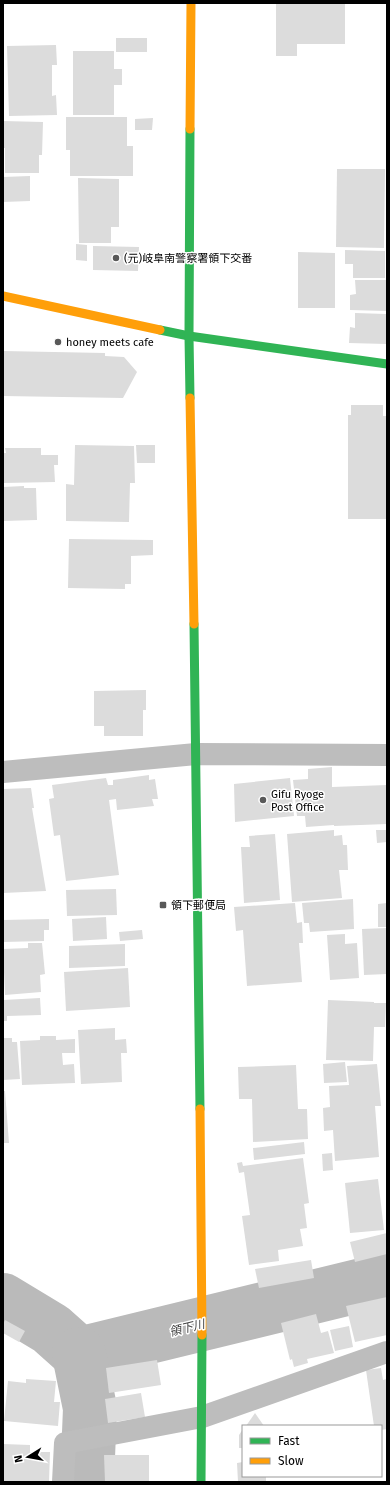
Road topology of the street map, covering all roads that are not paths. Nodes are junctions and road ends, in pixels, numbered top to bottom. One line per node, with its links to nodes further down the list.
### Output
1 (191, 3): 3 (street)
2 (3, 296): 3 (street)
3 (189, 336): 4 (street); 5 (street)
4 (387, 364)
5 (196, 754): 6 (street); 7 (street); 9 (street)
6 (387, 755)
7 (3, 772)
8 (387, 1352): 9 (street)
9 (202, 1417): 10 (street); 11 (street)
10 (63, 1482)
11 (201, 1482)

